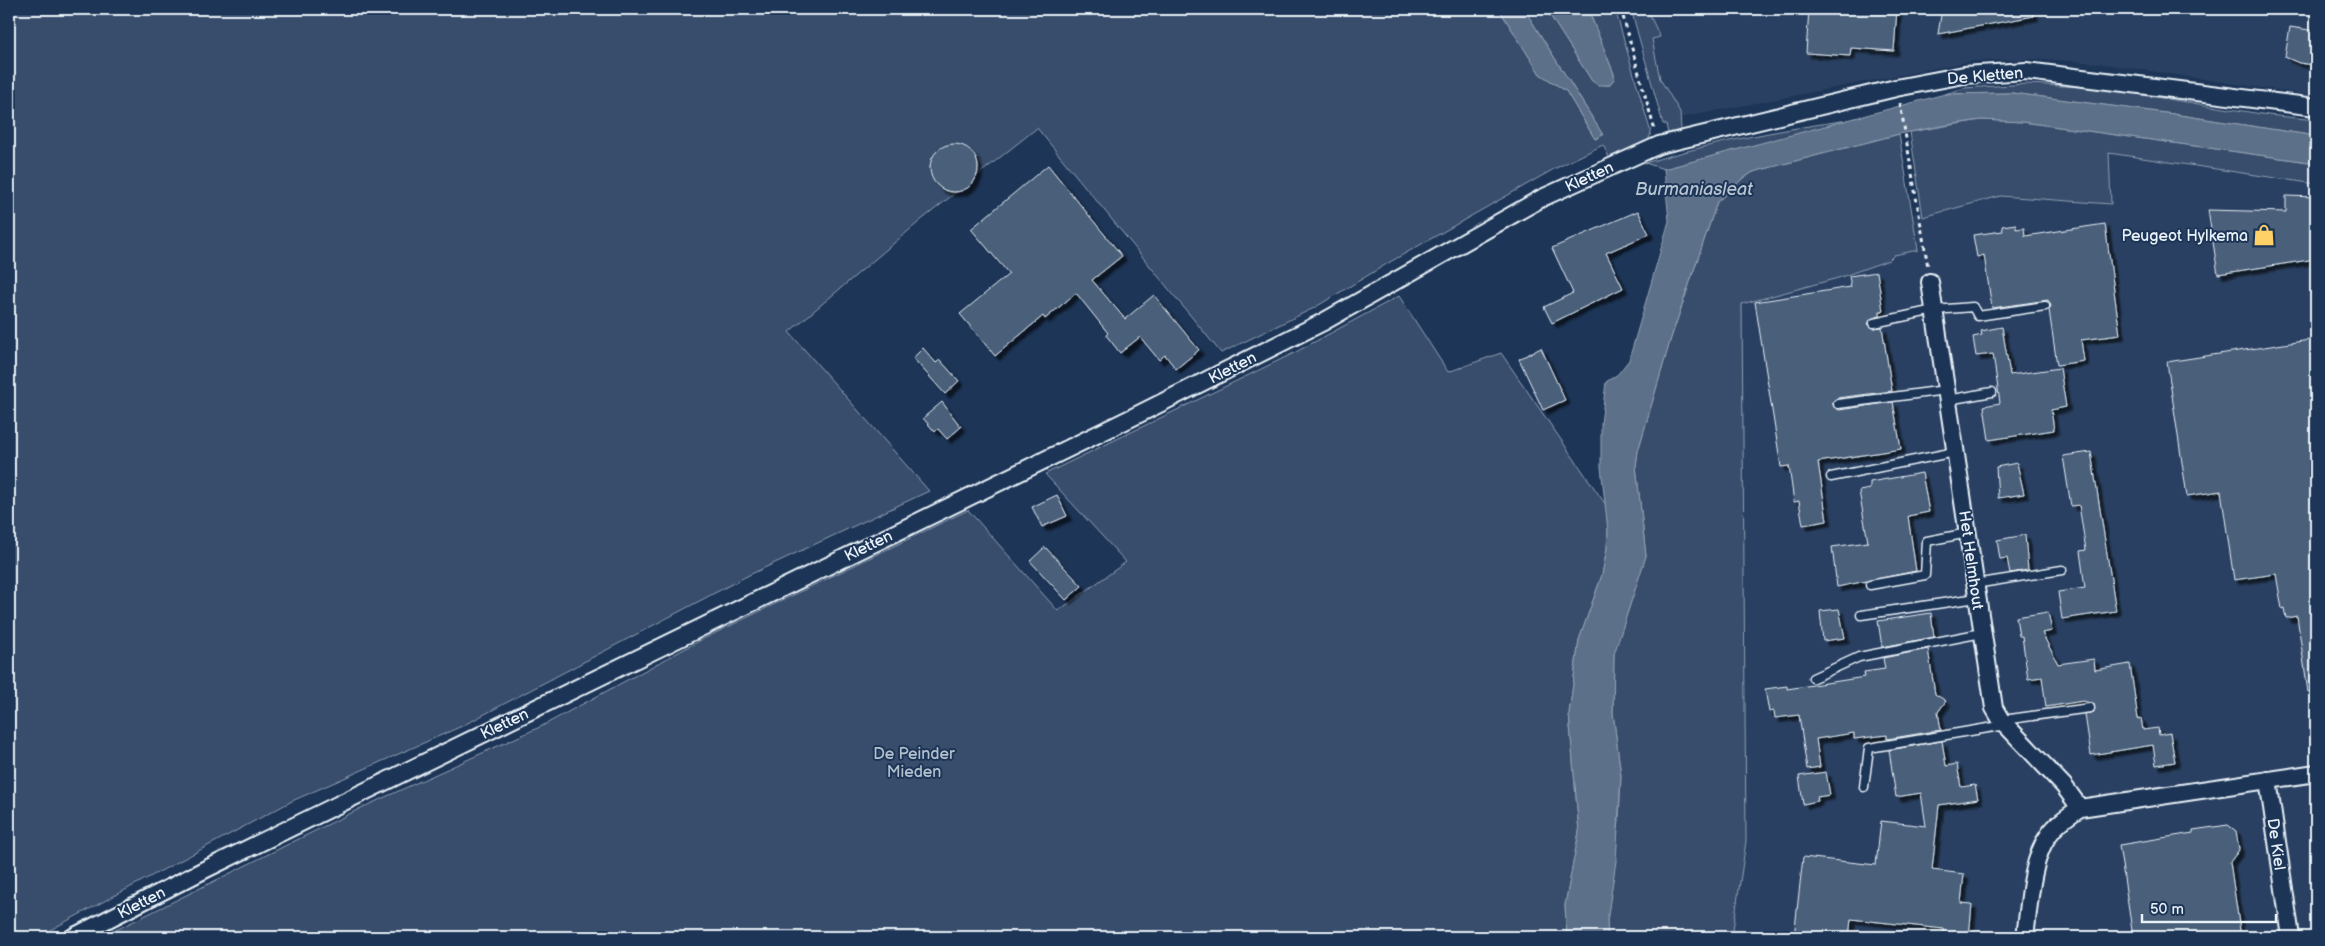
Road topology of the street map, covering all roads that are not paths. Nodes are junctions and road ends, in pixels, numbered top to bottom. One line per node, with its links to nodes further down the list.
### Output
1 (2316, 107): 2 (street, De Kletten)
2 (1659, 145): 25 (street, Kletten)
3 (1930, 282): 5 (street, Het Helmhout)
4 (2045, 306): 5 (lane)
5 (1934, 310): 6 (lane); 8 (street, Het Helmhout)
6 (1874, 323)
7 (1992, 392): 8 (lane)
8 (1947, 395): 9 (lane); 10 (street, Het Helmhout)
9 (1838, 404)
10 (1955, 452): 11 (lane); 12 (street, Het Helmhout)
11 (1831, 477)
12 (1968, 533): 14 (lane); 15 (street, Het Helmhout)
13 (2062, 570): 15 (lane)
14 (1870, 585)
15 (1976, 591): 16 (lane); 17 (street, Het Helmhout)
16 (1862, 615)
17 (1982, 634): 18 (lane); 20 (street, Het Helmhout)
18 (1814, 678)
19 (2090, 708): 20 (lane)
20 (2003, 723): 23 (lane); 24 (street, Het Helmhout)
21 (2316, 773): 22 (street)
22 (2268, 780): 24 (street); 27 (street, De Kiel)
23 (1864, 786)
24 (2080, 808): 26 (street)
25 (73, 937)
26 (2024, 937)
27 (2291, 937)

